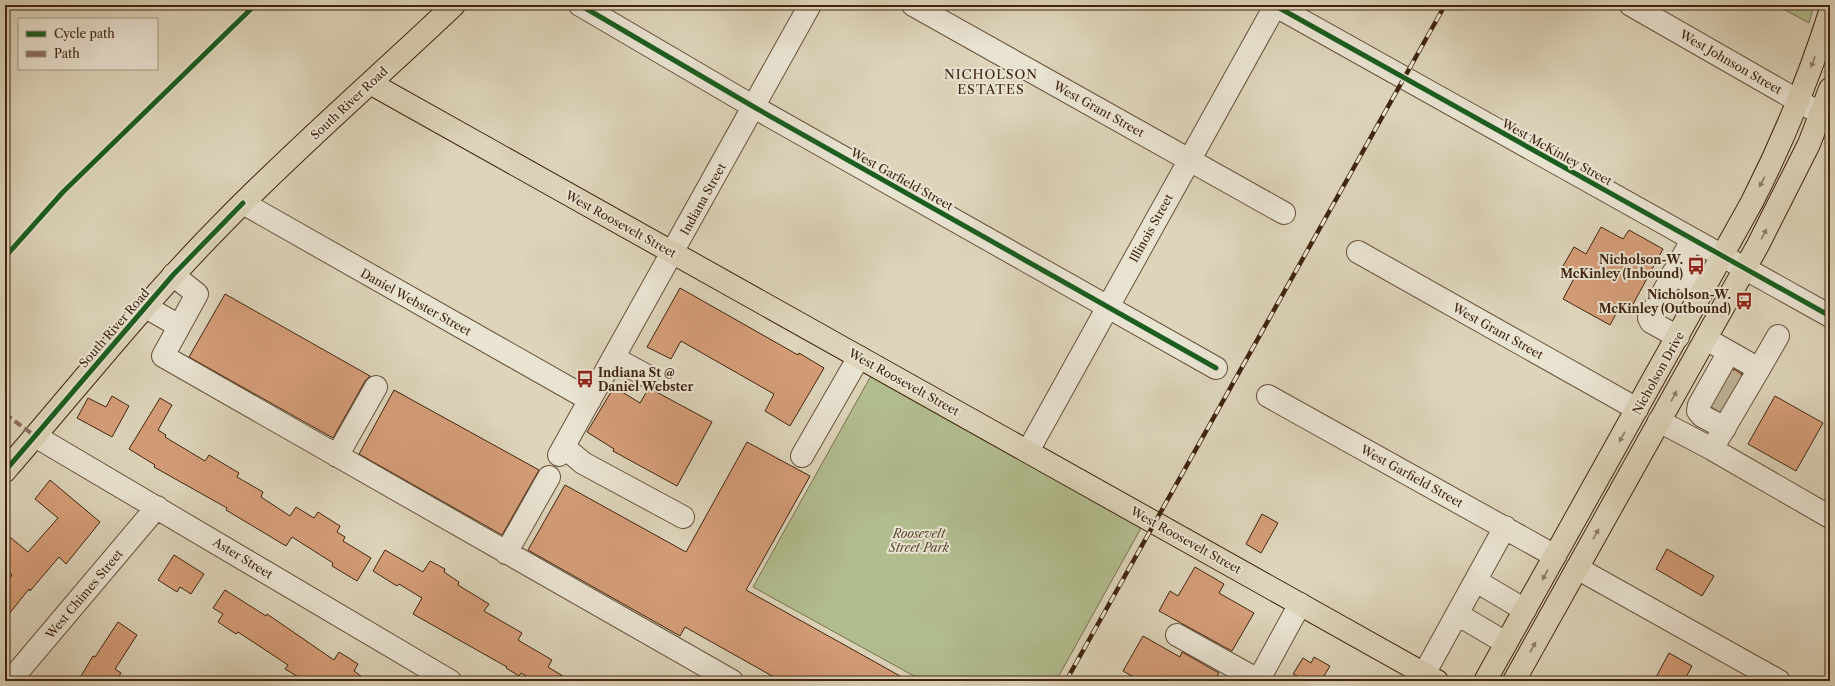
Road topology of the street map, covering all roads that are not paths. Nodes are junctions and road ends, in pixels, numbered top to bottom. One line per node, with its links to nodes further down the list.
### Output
1 (454, 5): 9 (main road, South River Road)
2 (580, 5): 12 (street, West Garfield Street)
3 (810, 5): 12 (street, Indiana Street)
4 (914, 5): 14 (street, West Grant Street)
5 (1275, 5): 7 (street, West McKinley Street); 14 (street, Illinois Street)
6 (1631, 5): 11 (street, West Johnson Street)
7 (1301, 12): 17 (street, West McKinley Street)
8 (1830, 12): 11 (main road, Nicholson Drive, one-way to 11)
9 (370, 83): 15 (main road, South River Road); 19 (main road, West Roosevelt Street)
10 (1830, 90): 13 (main road, Nicholson Drive)
11 (1798, 101): 13 (street, West Johnson Street); 20 (main road, Nicholson Drive, one-way to 20)
12 (754, 107): 19 (street, Indiana Street); 25 (street, West Garfield Street)
13 (1825, 116): 21 (main road, Nicholson Drive, one-way to 13)
14 (1190, 160): 16 (street, West Grant Street); 25 (street, Illinois Street)
15 (242, 203): 23 (main road, South River Road); 41 (street, Daniel Webster Street)
16 (1284, 213)
17 (1692, 240): 20 (street, West McKinley Street); 22 (street)
18 (1358, 252): 42 (street, West Grant Street)
19 (673, 253): 33 (main road, West Roosevelt Street); 34 (street, Indiana Street)
20 (1722, 256): 21 (street, West McKinley Street); 24 (main road, Nicholson Drive)
21 (1745, 269): 27 (street, West McKinley Street); 31 (main road, Nicholson Drive)
22 (1673, 273): 24 (street); 30 (street)
23 (173, 275): 26 (main road, South River Road); 28 (street)
24 (1704, 290): 30 (main road, Nicholson Drive)
25 (1107, 306): 35 (street, West Garfield Street); 47 (street, Illinois Street)
26 (146, 307): 28 (street); 45 (main road, South River Road)
27 (1830, 316)
28 (179, 326): 48 (street)
29 (1778, 336): 36 (street)
30 (1678, 337): 42 (main road, Nicholson Drive)
31 (1706, 339): 32 (street); 43 (main road, Nicholson Drive, one-way to 31)
32 (1729, 352): 36 (street); 39 (street)
33 (859, 356): 47 (main road, West Roosevelt Street); 49 (street)
34 (614, 358): 37 (street); 41 (street, Indiana Street)
35 (1216, 368)
36 (1759, 369): 39 (street)
37 (647, 376)
38 (376, 387): 48 (street)
39 (1726, 391): 44 (street); 44 (street)
40 (1268, 396): 55 (street, West Garfield Street)
41 (590, 400): 54 (street, Indiana Street)
42 (1638, 409): 57 (main road, Nicholson Drive, one-way to 57)
43 (1659, 422): 46 (street); 58 (main road, Nicholson Drive, one-way to 43)
44 (1724, 428): 46 (street)
45 (35, 436): 50 (main road, South River Road); 52 (street, Aster Street)
46 (1712, 449): 53 (street)
47 (1028, 451): 61 (main road, West Roosevelt Street)
48 (337, 456): 56 (street)
49 (802, 456)
50 (5, 471)
51 (549, 477): 56 (street)
52 (157, 507): 66 (street, West Chimes Street); 67 (street, Aster Street)
53 (1830, 516)
54 (683, 517)
55 (1505, 527): 57 (street, West Garfield Street); 59 (street)
56 (506, 553): 68 (street)
57 (1555, 556): 60 (main road, Nicholson Drive, one-way to 60)
58 (1577, 568): 72 (main road, Nicholson Drive, one-way to 58); 73 (street)
59 (1476, 582): 60 (street); 62 (street)
60 (1529, 602): 64 (main road, Nicholson Drive); 71 (main road)
61 (1300, 604): 65 (main road, West Roosevelt Street); 69 (street)
62 (1457, 614): 64 (street); 65 (street)
63 (1178, 635): 69 (street)
64 (1506, 643): 70 (main road, Nicholson Drive)
65 (1430, 677)
66 (10, 681)
67 (450, 681)
68 (732, 681)
69 (1258, 681)
70 (1485, 681)
71 (1498, 681)
72 (1514, 681)
73 (1779, 681)

